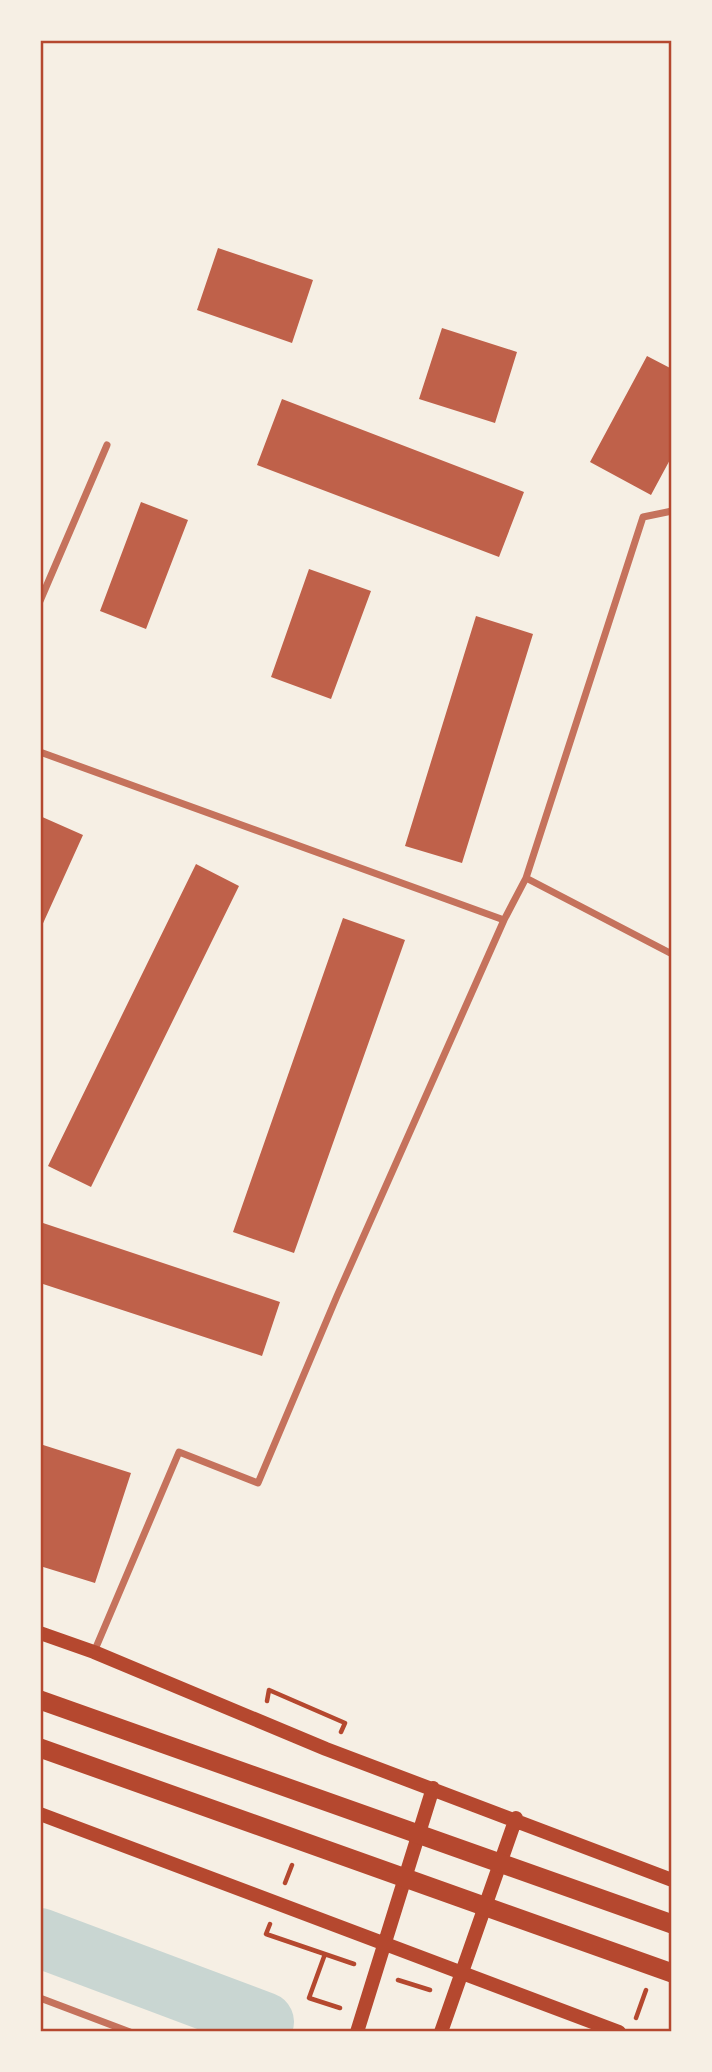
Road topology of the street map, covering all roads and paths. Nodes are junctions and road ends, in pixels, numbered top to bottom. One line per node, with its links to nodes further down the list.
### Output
1 (107, 445): 3 (street)
2 (672, 511): 5 (street)
3 (40, 601)
4 (40, 752): 6 (street)
5 (526, 878): 6 (street); 7 (street)
6 (504, 920): 9 (street)
7 (672, 954)
8 (40, 1633): 9 (main road)
9 (94, 1652): 14 (main road)
10 (269, 1690): 12 (path)
11 (40, 1700): 18 (highway)
12 (345, 1723)
13 (40, 1748): 22 (highway)
14 (433, 1788): 16 (main road); 19 (main road)
15 (40, 1814): 19 (main road)
16 (516, 1818): 17 (main road); 21 (main road)
17 (672, 1880)
18 (672, 1924)
19 (382, 1945): 21 (main road); 24 (main road)
20 (325, 1954): 24 (path)
21 (460, 1970): 27 (main road); 28 (main road)
22 (672, 1973)
23 (40, 1998): 25 (street)
24 (361, 2015): 26 (main road)
25 (130, 2032)
26 (357, 2032)
27 (441, 2032)
28 (619, 2032)

